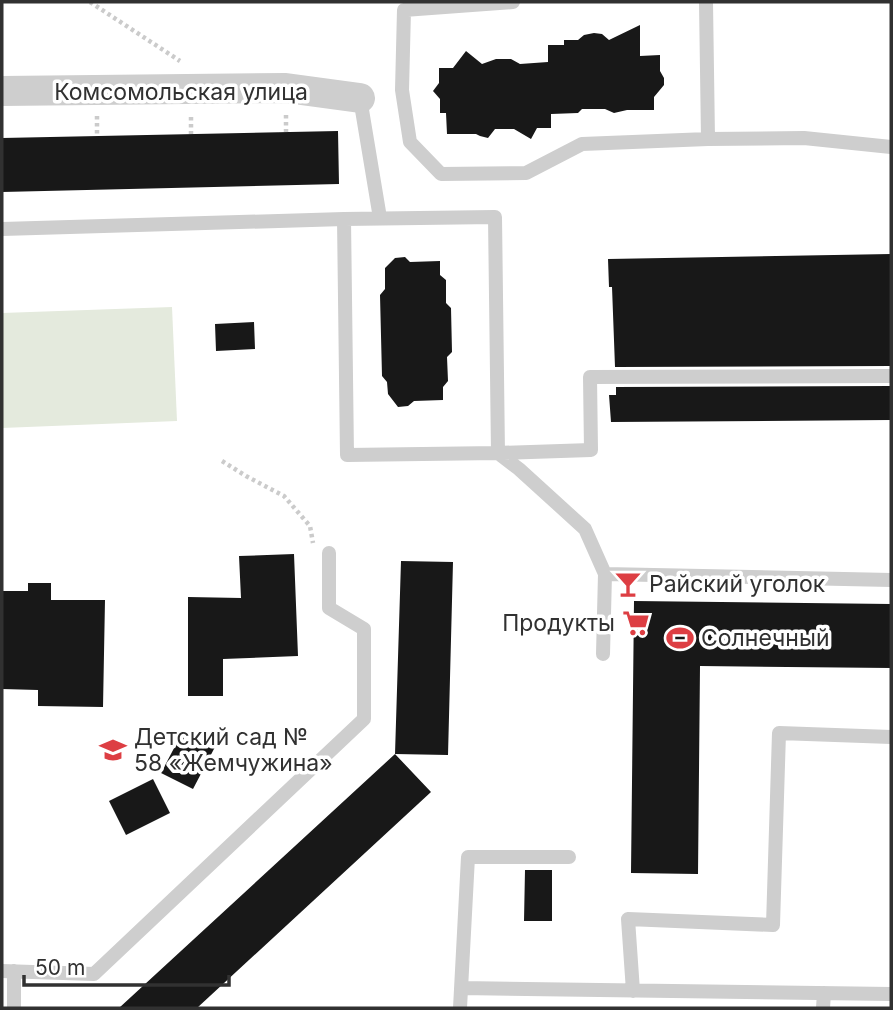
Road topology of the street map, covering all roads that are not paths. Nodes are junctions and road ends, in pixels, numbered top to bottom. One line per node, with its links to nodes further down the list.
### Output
1 (513, 2): 5 (lane)
2 (706, 2): 5 (lane)
3 (2, 91): 4 (street, Комсомольская улица)
4 (360, 98): 7 (lane)
5 (708, 139): 6 (lane)
6 (891, 147)
7 (380, 218): 8 (lane); 11 (lane)
8 (344, 219): 9 (lane); 11 (lane)
9 (2, 229)
10 (891, 376): 11 (lane)
11 (498, 453): 13 (lane)
12 (329, 554): 18 (lane)
13 (605, 574): 14 (lane); 15 (lane)
14 (891, 580)
15 (603, 654)
16 (891, 737): 20 (lane)
17 (569, 857): 19 (lane)
18 (8, 971): 23 (lane)
19 (461, 988): 20 (lane); 24 (lane)
20 (633, 990): 22 (lane)
21 (891, 994): 22 (lane)
22 (823, 1001)
23 (14, 1008)
24 (460, 1008)

